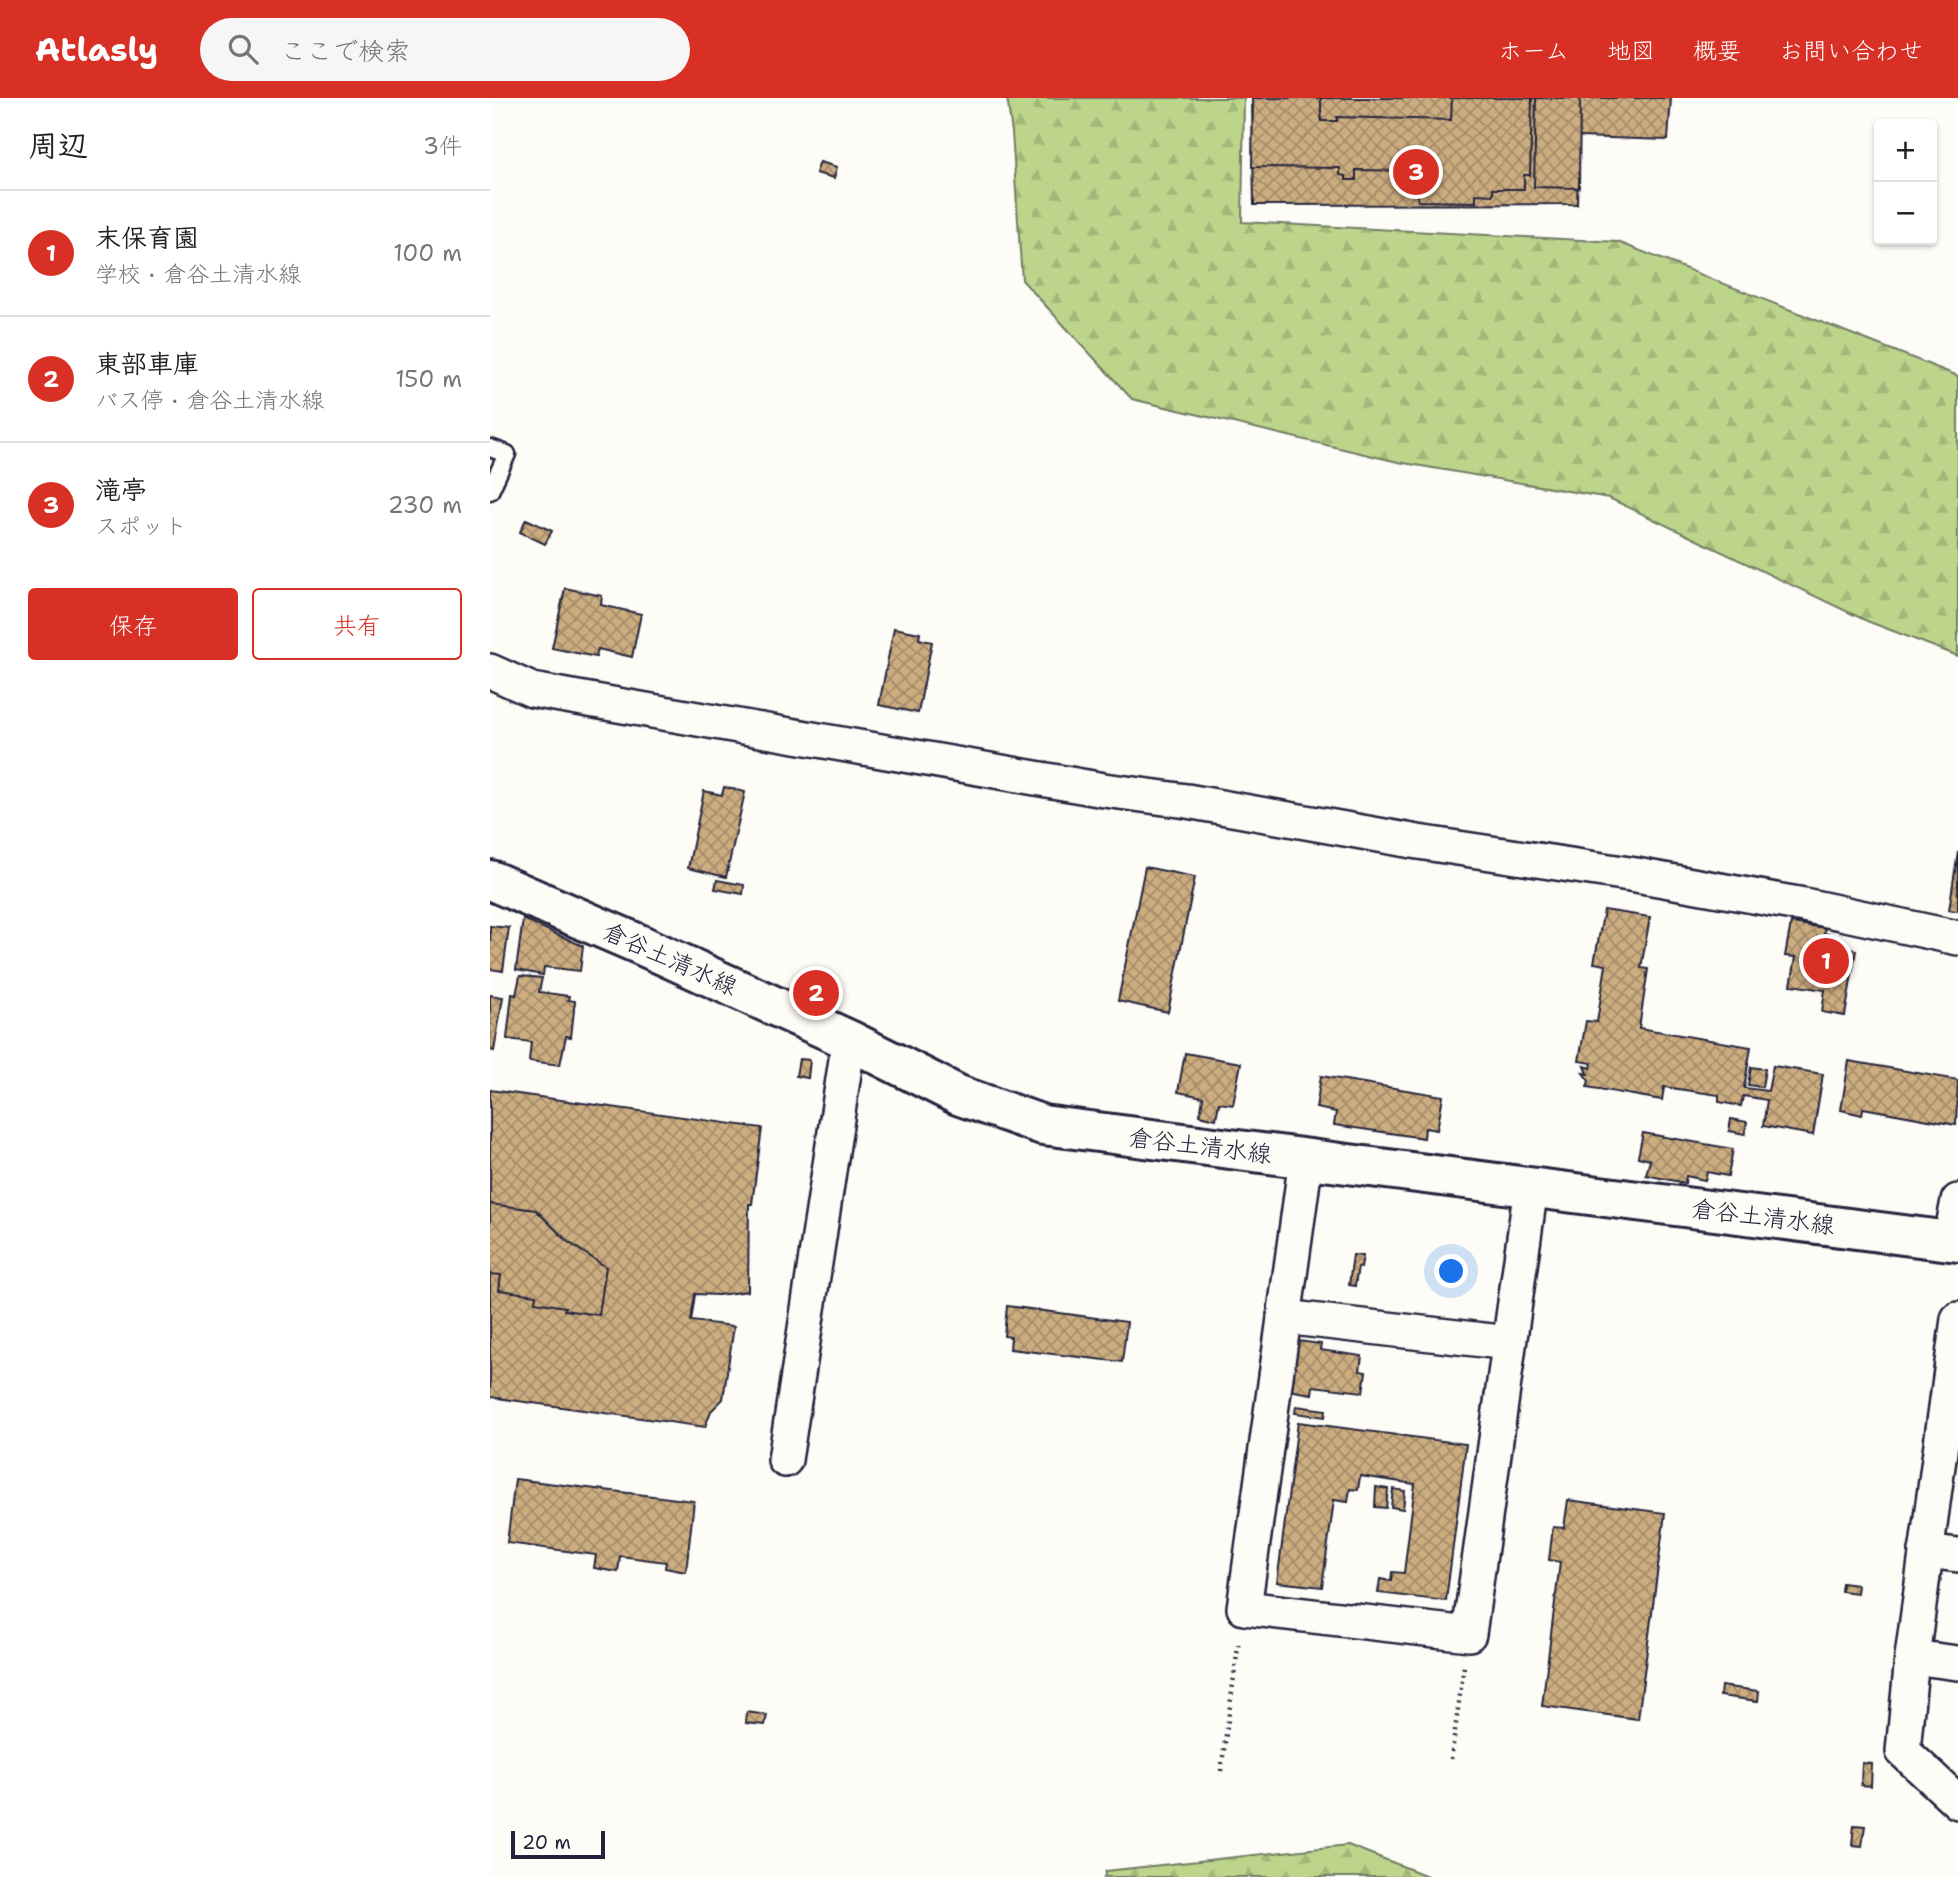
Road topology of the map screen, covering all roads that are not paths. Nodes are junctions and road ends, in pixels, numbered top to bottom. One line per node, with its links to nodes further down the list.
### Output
1 (490, 448): 2 (lane)
2 (490, 491)
3 (490, 671): 5 (street)
4 (490, 880): 6 (main road, 倉谷土清水線)
5 (1958, 938)
6 (849, 1040): 7 (main road, 倉谷土清水線); 15 (street)
7 (1306, 1159): 8 (main road, 倉谷土清水線); 11 (street)
8 (1531, 1187): 10 (main road, 倉谷土清水線); 13 (street)
9 (1958, 1201): 10 (street)
10 (1954, 1242)
11 (1284, 1317): 13 (street); 13 (street)
12 (1958, 1319): 14 (street)
13 (1509, 1342)
14 (1955, 1361): 16 (street)
15 (785, 1460)
16 (1942, 1553): 17 (street)
17 (1912, 1657): 18 (street); 19 (street)
18 (1958, 1663)
19 (1958, 1802)

